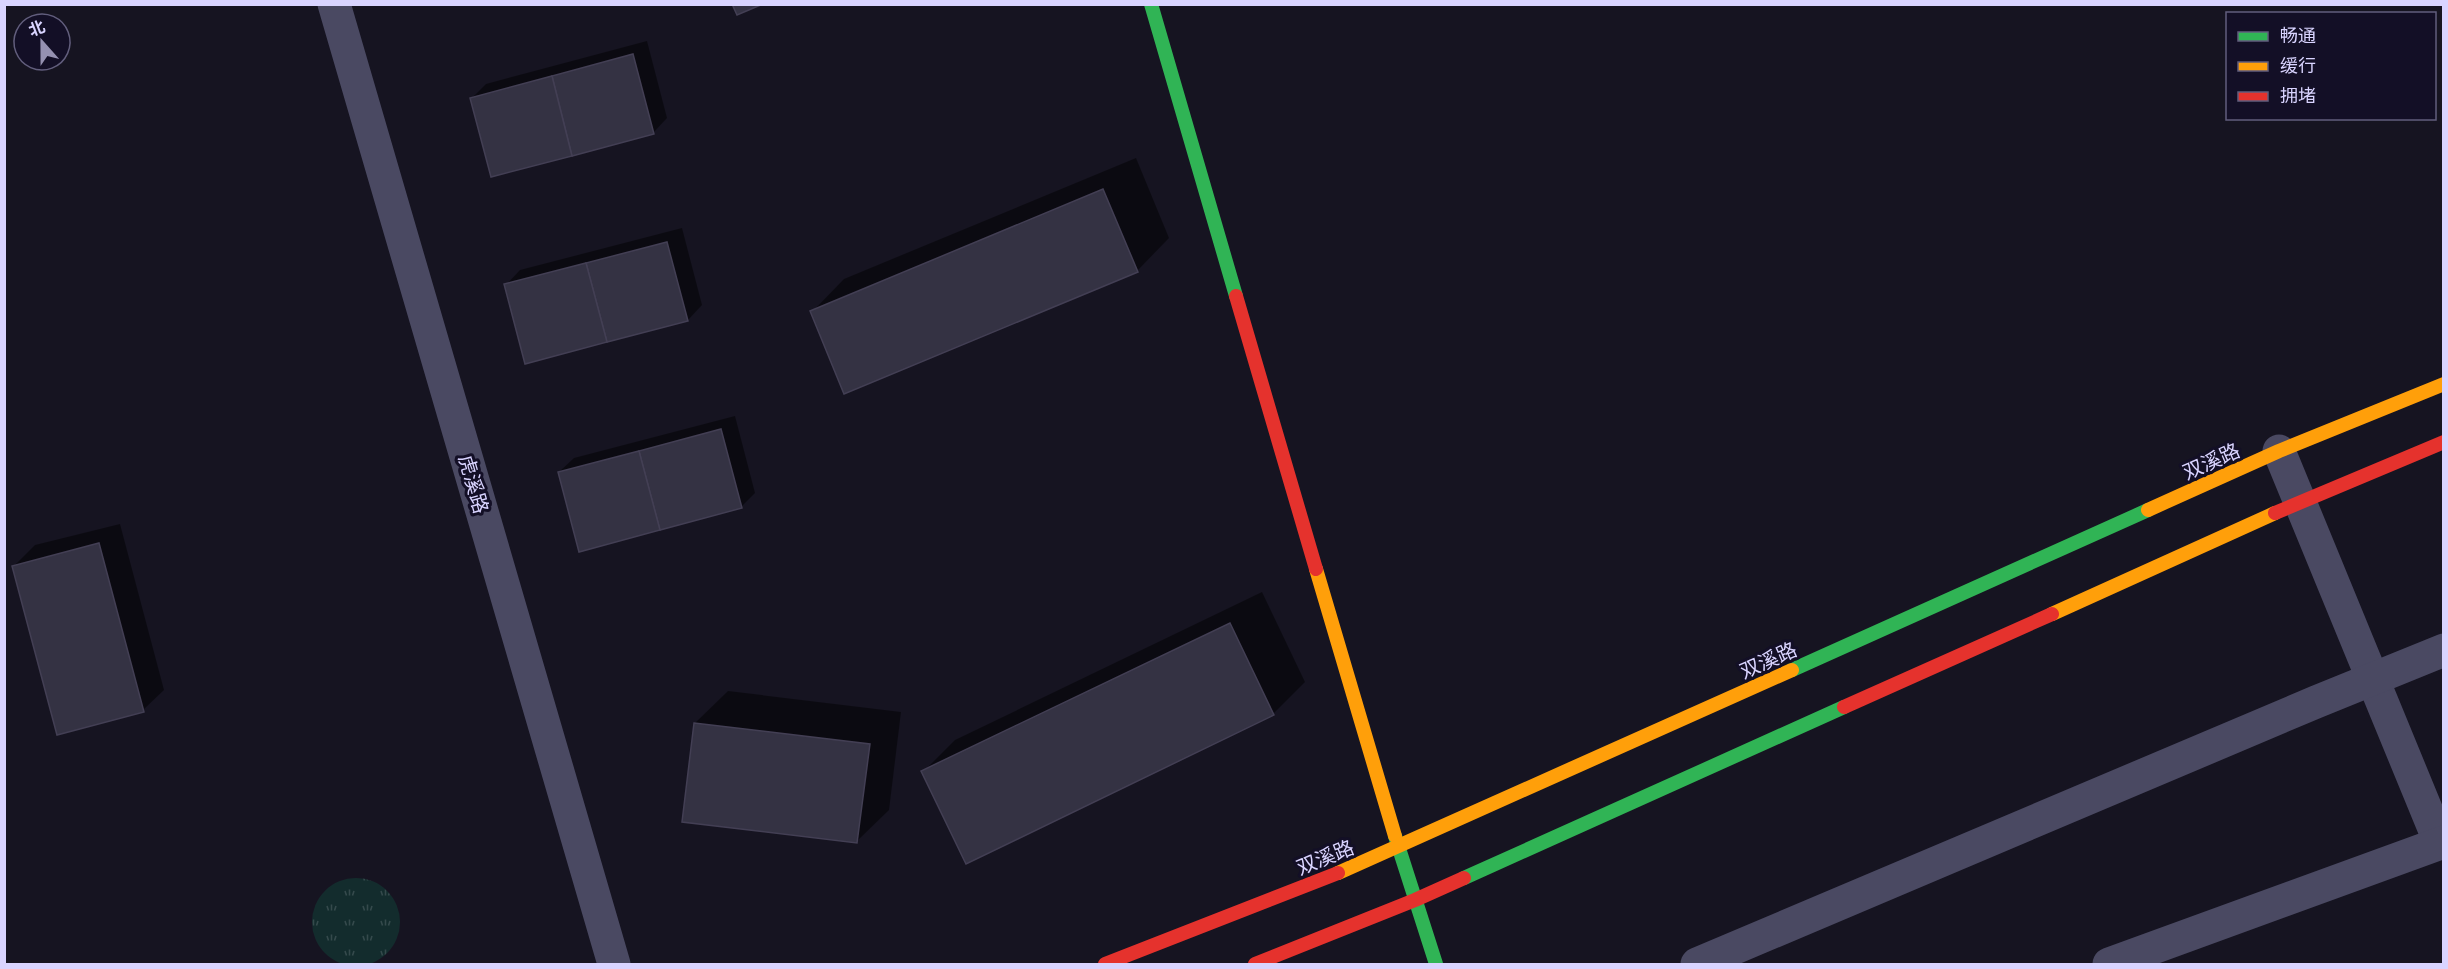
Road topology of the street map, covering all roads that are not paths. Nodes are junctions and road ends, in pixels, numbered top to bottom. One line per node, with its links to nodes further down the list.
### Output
1 (334, 4): 12 (street, 虎溪路)
2 (1151, 4): 10 (street)
3 (2444, 384): 5 (street, 双溪路)
4 (2444, 442): 6 (street)
5 (2280, 451): 6 (street); 10 (street, 双溪路)
6 (2300, 502): 8 (street); 11 (street)
7 (2444, 650): 8 (street)
8 (2373, 679): 9 (street); 16 (street)
9 (2442, 843): 17 (street)
10 (1398, 848): 11 (street); 13 (street, 双溪路)
11 (1415, 900): 14 (street); 15 (street)
12 (614, 964)
13 (1105, 964)
14 (1256, 964)
15 (1436, 964)
16 (1696, 964)
17 (2114, 964)

